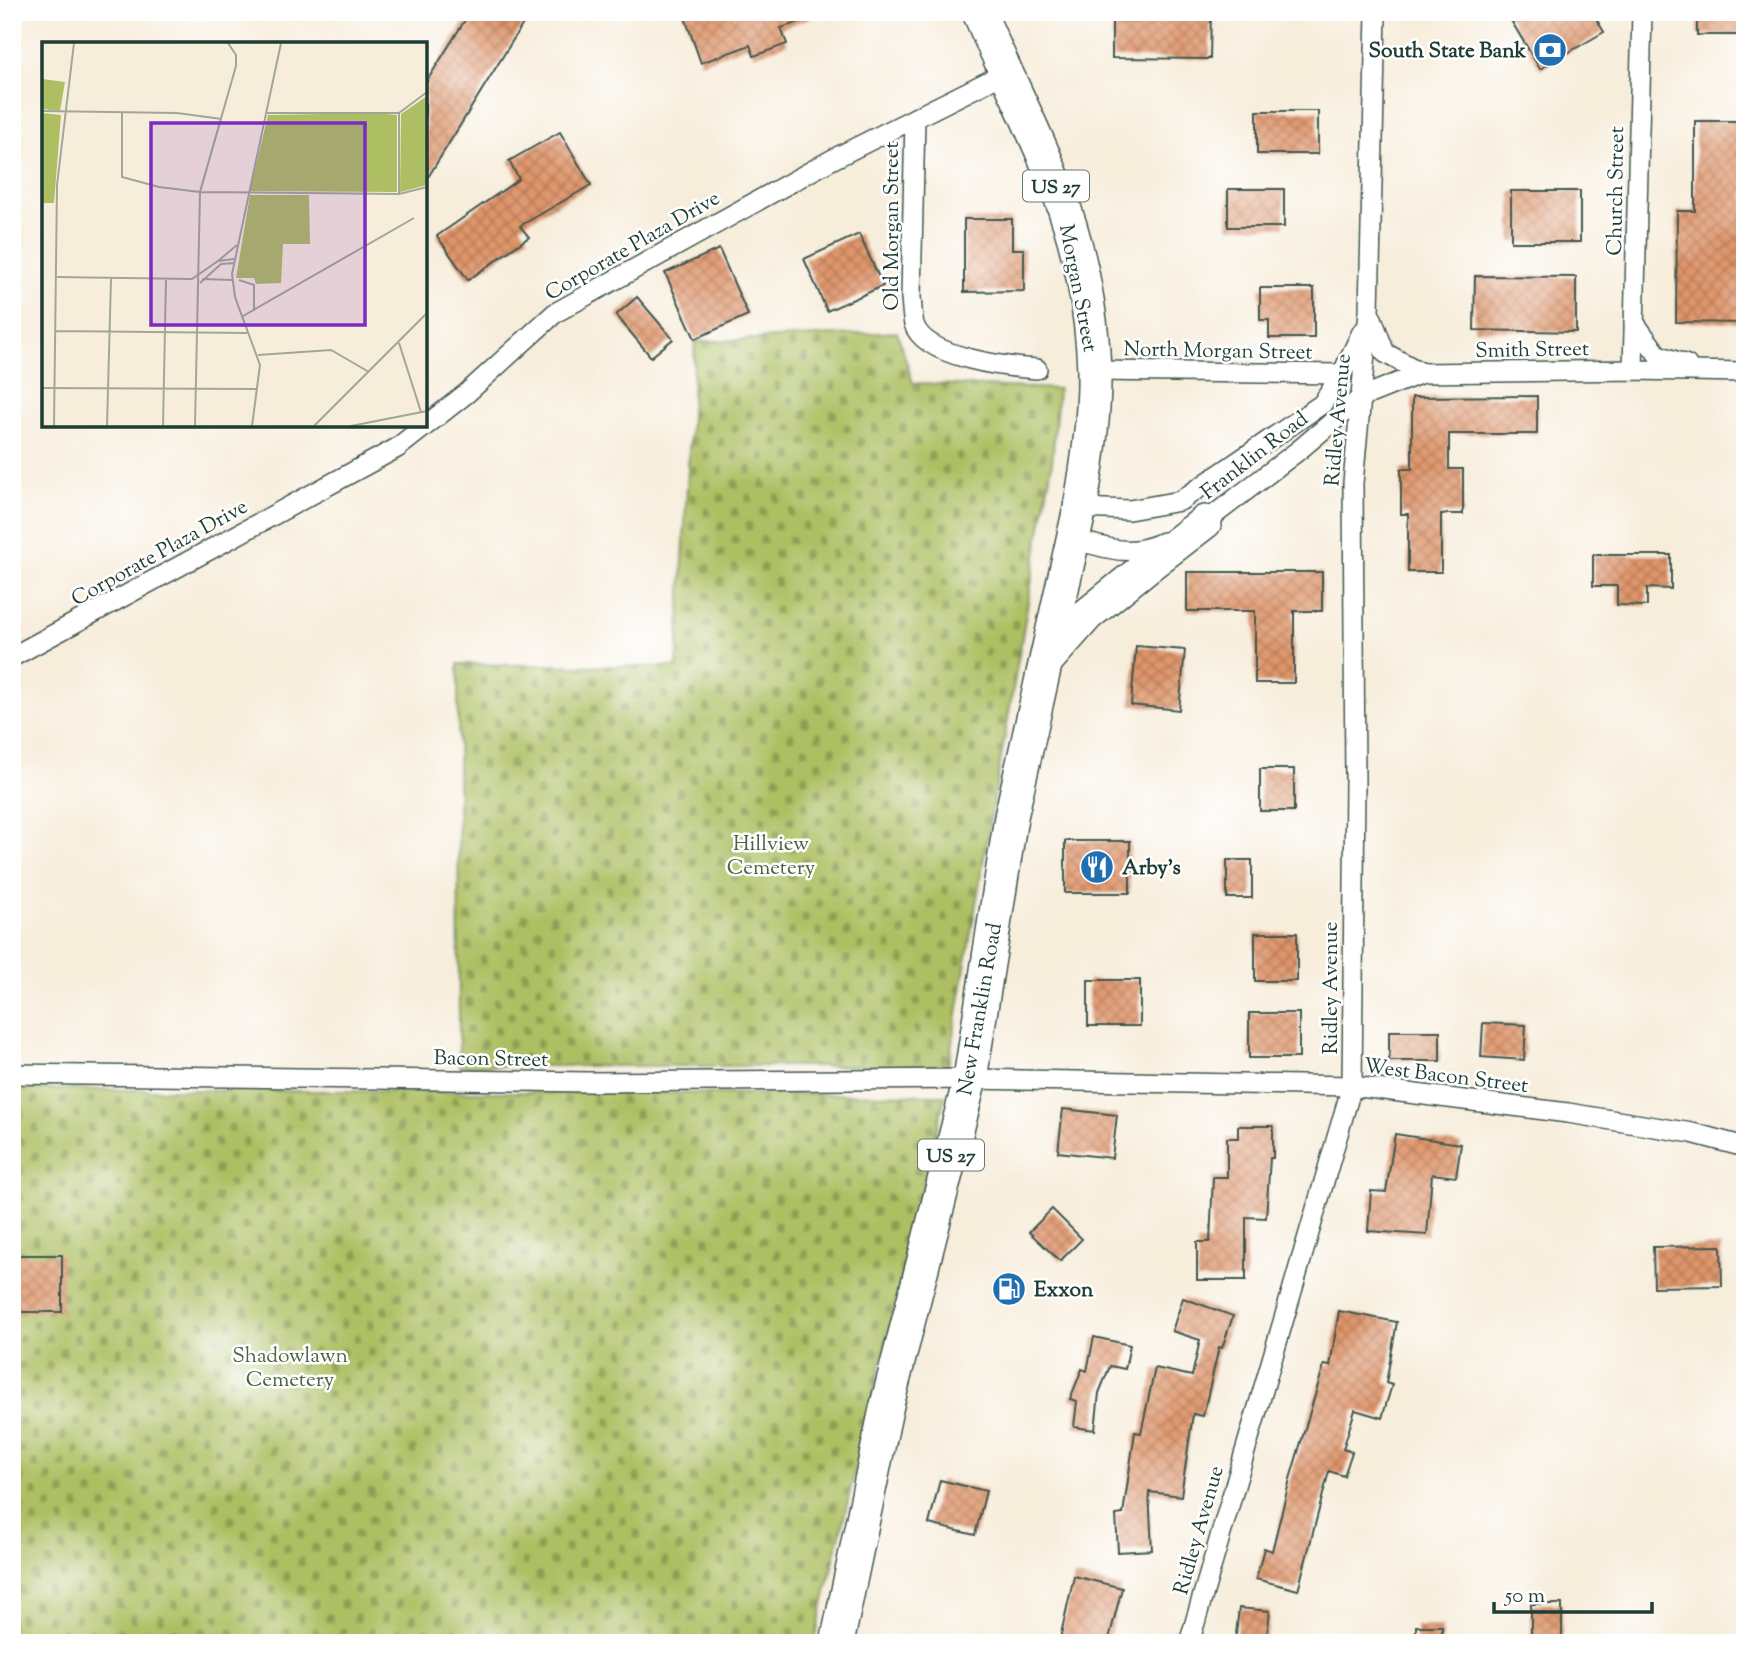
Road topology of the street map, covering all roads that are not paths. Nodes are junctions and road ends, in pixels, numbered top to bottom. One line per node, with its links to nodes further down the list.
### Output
1 (979, 12): 4 (highway, Morgan Street / US 27)
2 (1376, 12): 6 (street, Ridley Avenue)
3 (1642, 12): 7 (street, Church Street)
4 (1006, 74): 5 (street, Corporate Plaza Drive); 10 (highway, Morgan Street / US 27)
5 (915, 118): 8 (street, Old Morgan Street); 16 (street, Corporate Plaza Drive)
6 (1369, 311): 13 (street, Ridley Avenue); 14 (street, Ridley Avenue); 15 (street, Ridley Avenue)
7 (1634, 321): 9 (street, Church Street); 11 (street, Smith Street)
8 (1037, 369)
9 (1633, 370): 11 (street, Smith Street); 13 (street, Smith Street)
10 (1094, 371): 14 (street, North Morgan Street); 19 (highway, New Franklin Road / US 27)
11 (1708, 371): 12 (street, Smith Street)
12 (1745, 372)
13 (1422, 373): 15 (street, Smith Street)
14 (1342, 374): 19 (street, Franklin Road)
15 (1362, 397): 18 (street, Franklin Road); 24 (street, Ridley Avenue)
16 (427, 424)
17 (424, 427): 20 (street, Corporate Plaza Drive)
18 (1205, 522): 19 (street, Franklin Road); 21 (highway)
19 (1077, 524): 21 (highway, New Franklin Road / US 27)
20 (12, 657)
21 (1044, 663): 23 (highway, New Franklin Road / US 27)
22 (12, 1074): 23 (street, Bacon Street)
23 (970, 1079): 24 (street, West Bacon Street); 26 (highway, New Franklin Road / US 27)
24 (1352, 1086): 25 (street, West Bacon Street); 27 (street, Ridley Avenue)
25 (1745, 1147)
26 (837, 1643)
27 (1189, 1643)

